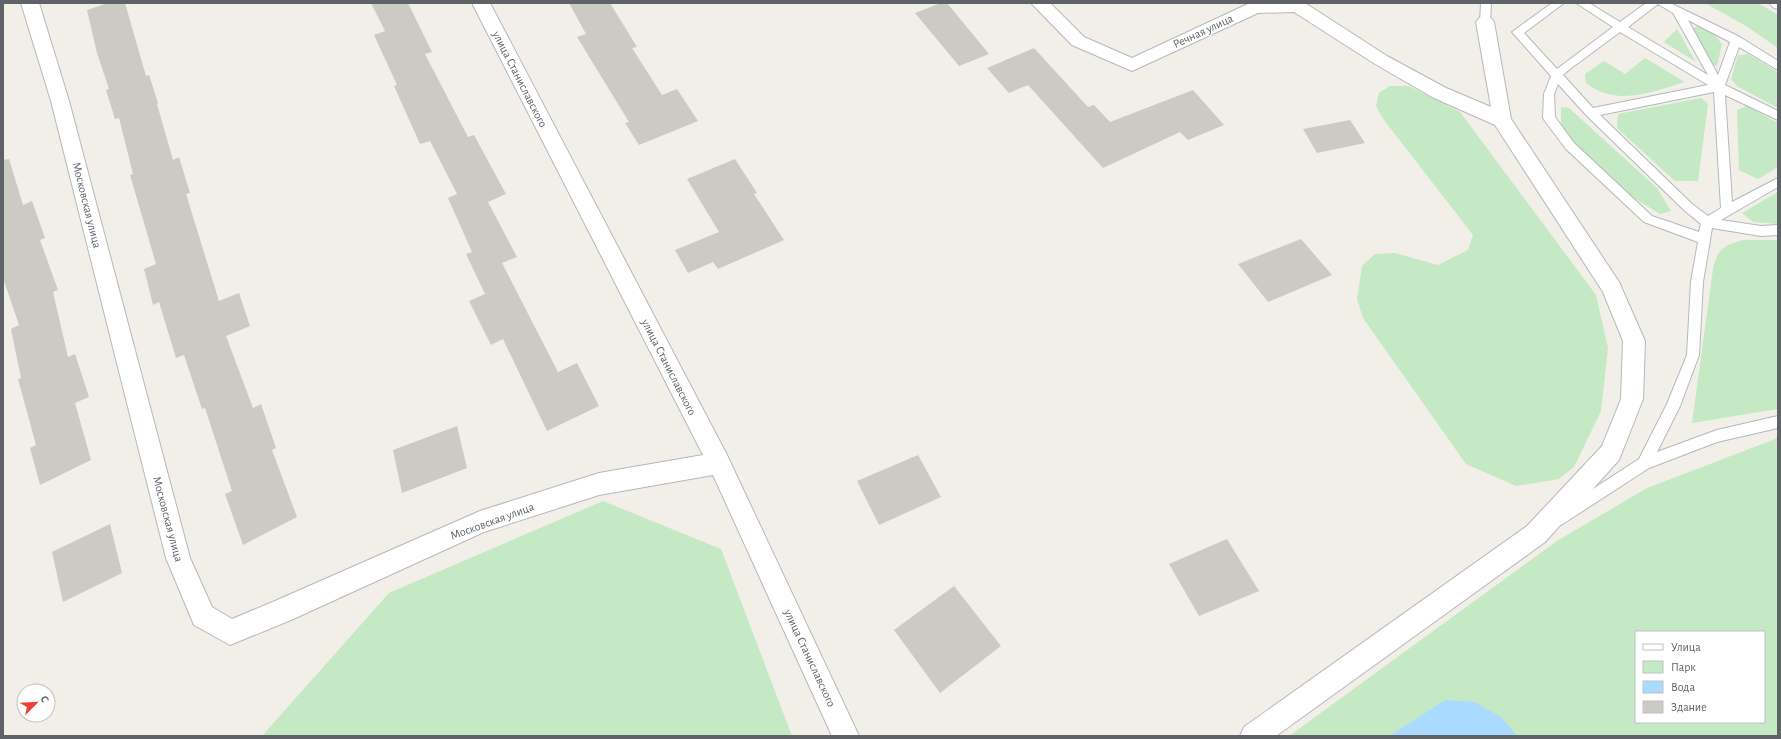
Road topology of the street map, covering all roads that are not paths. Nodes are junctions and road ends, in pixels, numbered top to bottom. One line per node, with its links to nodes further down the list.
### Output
1 (30, 3): 26 (street, Московская улица)
2 (481, 3): 26 (street, улица Станиславского)
3 (1040, 3): 19 (street, Речная улица)
4 (1559, 3): 15 (lane)
5 (1581, 3): 12 (lane)
6 (1653, 3): 12 (lane)
7 (1662, 3): 11 (lane)
8 (1774, 3): 9 (lane)
9 (1778, 6)
10 (1486, 12): 19 (street)
11 (1678, 12): 13 (lane); 16 (lane)
12 (1620, 27): 15 (lane); 16 (lane)
13 (1736, 40): 14 (lane); 16 (lane)
14 (1778, 66)
15 (1556, 76): 17 (lane); 24 (lane)
16 (1720, 87): 17 (lane); 18 (lane); 21 (lane)
17 (1591, 113): 22 (lane)
18 (1778, 116)
19 (1502, 120): 28 (street)
20 (1778, 182): 21 (lane)
21 (1727, 210): 22 (lane)
22 (1707, 222): 23 (lane); 24 (lane)
23 (1778, 230)
24 (1704, 239): 27 (lane)
25 (1778, 422): 27 (lane)
26 (718, 463): 29 (street, улица Станиславского)
27 (1644, 463): 28 (lane)
28 (1536, 534): 30 (street)
29 (846, 736)
30 (1253, 736)

